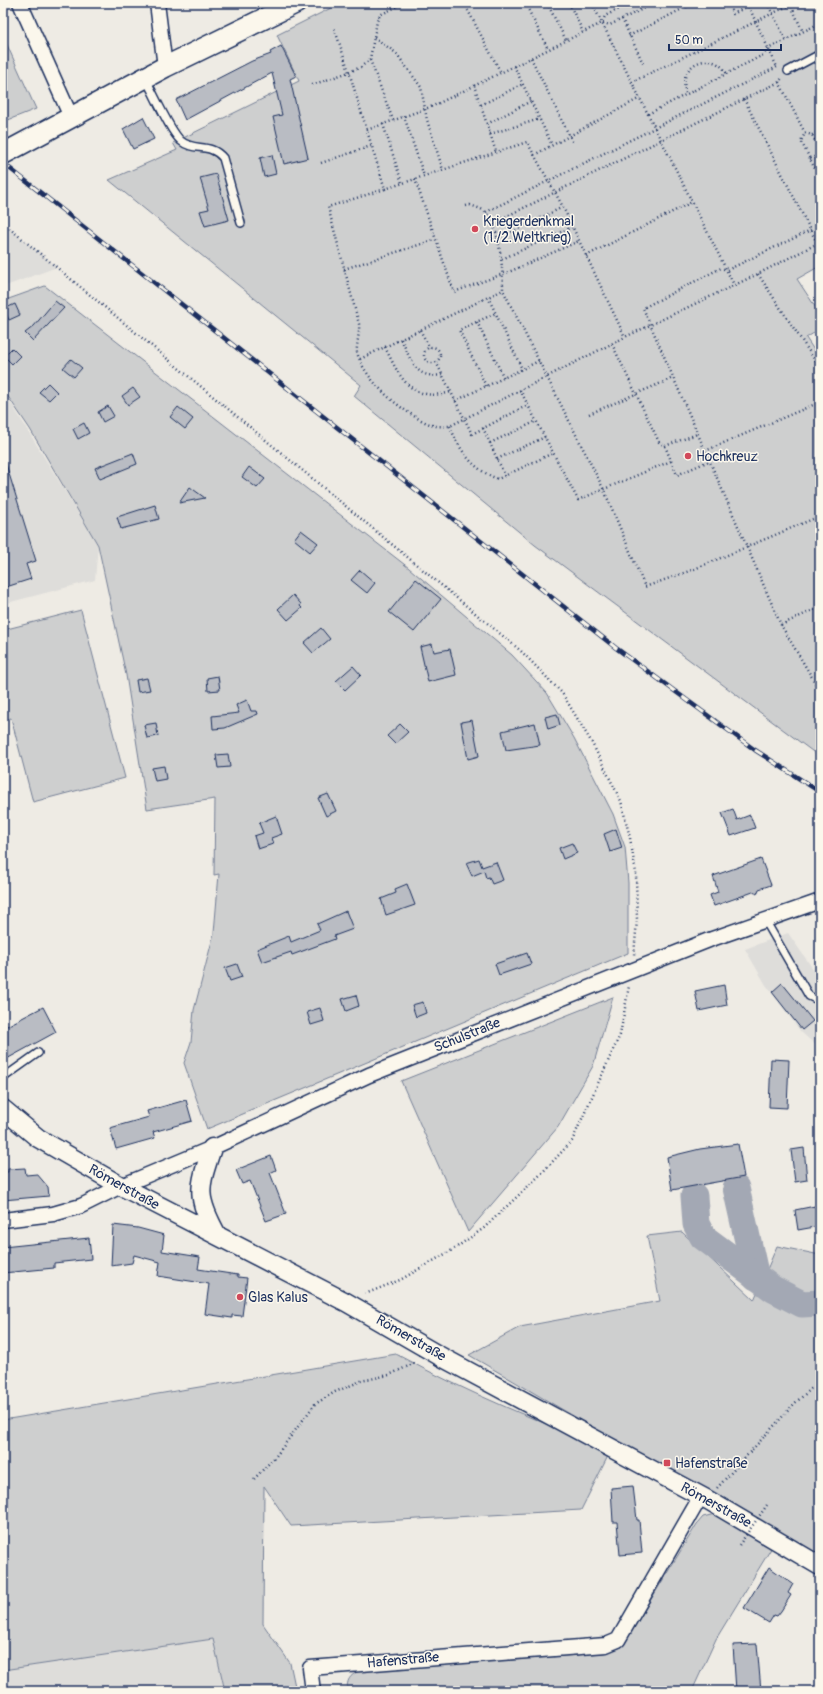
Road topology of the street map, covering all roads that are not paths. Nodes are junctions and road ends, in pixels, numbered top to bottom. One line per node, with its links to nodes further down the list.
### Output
1 (20, 3): 8 (street)
2 (157, 3): 5 (street)
3 (296, 3): 5 (main road)
4 (820, 54): 6 (lane)
5 (165, 67): 7 (main road)
6 (788, 71)
7 (145, 78): 8 (main road); 10 (lane)
8 (71, 117): 9 (main road)
9 (3, 154)
10 (241, 223)
11 (820, 901): 12 (street, Schulstraße)
12 (765, 920): 13 (lane); 17 (street, Schulstraße)
13 (820, 1001)
14 (38, 1053): 15 (lane)
15 (3, 1078)
16 (3, 1109): 18 (street, Römerstraße)
17 (212, 1148): 18 (street, Schulstraße); 20 (street)
18 (121, 1186): 19 (street, Schulstraße); 20 (street, Römerstraße)
19 (3, 1220)
20 (217, 1235): 21 (street, Römerstraße)
21 (705, 1498): 22 (street, Römerstraße); 23 (street, Hafenstraße)
22 (820, 1566)
23 (313, 1691)

